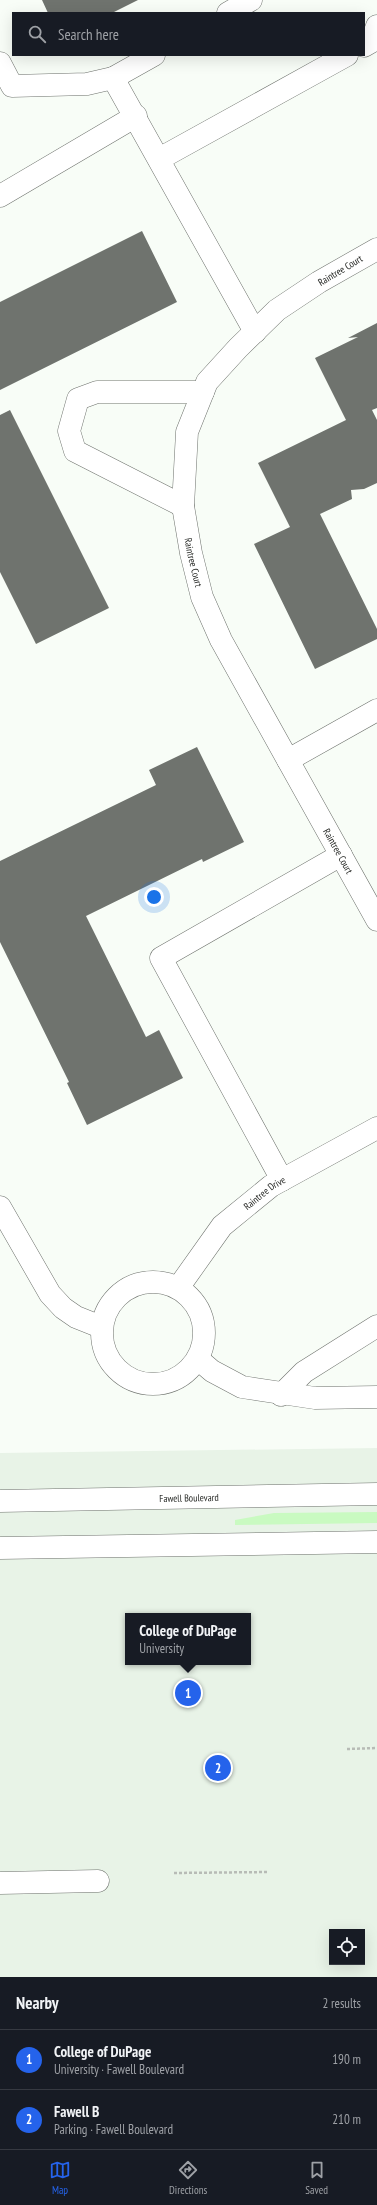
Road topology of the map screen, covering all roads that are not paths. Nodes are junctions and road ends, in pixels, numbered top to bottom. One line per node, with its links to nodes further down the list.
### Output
1 (251, 0): 2 (street)
2 (230, 12)
3 (377, 26): 4 (street)
4 (365, 45)
5 (152, 56): 8 (street)
6 (345, 56): 10 (street)
7 (0, 63): 8 (street)
8 (113, 78): 9 (street)
9 (136, 116): 10 (street); 11 (street)
10 (159, 159): 13 (street)
11 (0, 196)
12 (377, 249): 13 (street, Raintree Court)
13 (255, 332): 14 (street, Raintree Court)
14 (203, 392): 15 (street, Raintree Court); 15 (street)
15 (183, 506): 17 (street, Raintree Court)
16 (377, 710): 17 (street)
17 (288, 760): 18 (street, Raintree Court)
18 (341, 855): 19 (street, Raintree Court); 21 (street)
19 (377, 920)
20 (377, 1128): 21 (street, Raintree Drive)
21 (282, 1180): 23 (street, Raintree Drive)
22 (0, 1207): 25 (street)
23 (178, 1288): 25 (street); 26 (street)
24 (377, 1326): 27 (street)
25 (101, 1327): 26 (street)
26 (198, 1359): 27 (street)
27 (281, 1395): 28 (street)
28 (377, 1398)
29 (377, 1494): 30 (street, Fawell Boulevard)
30 (0, 1501)
31 (377, 1542): 32 (street)
32 (0, 1548)
33 (98, 1881): 34 (street)
34 (0, 1883)

